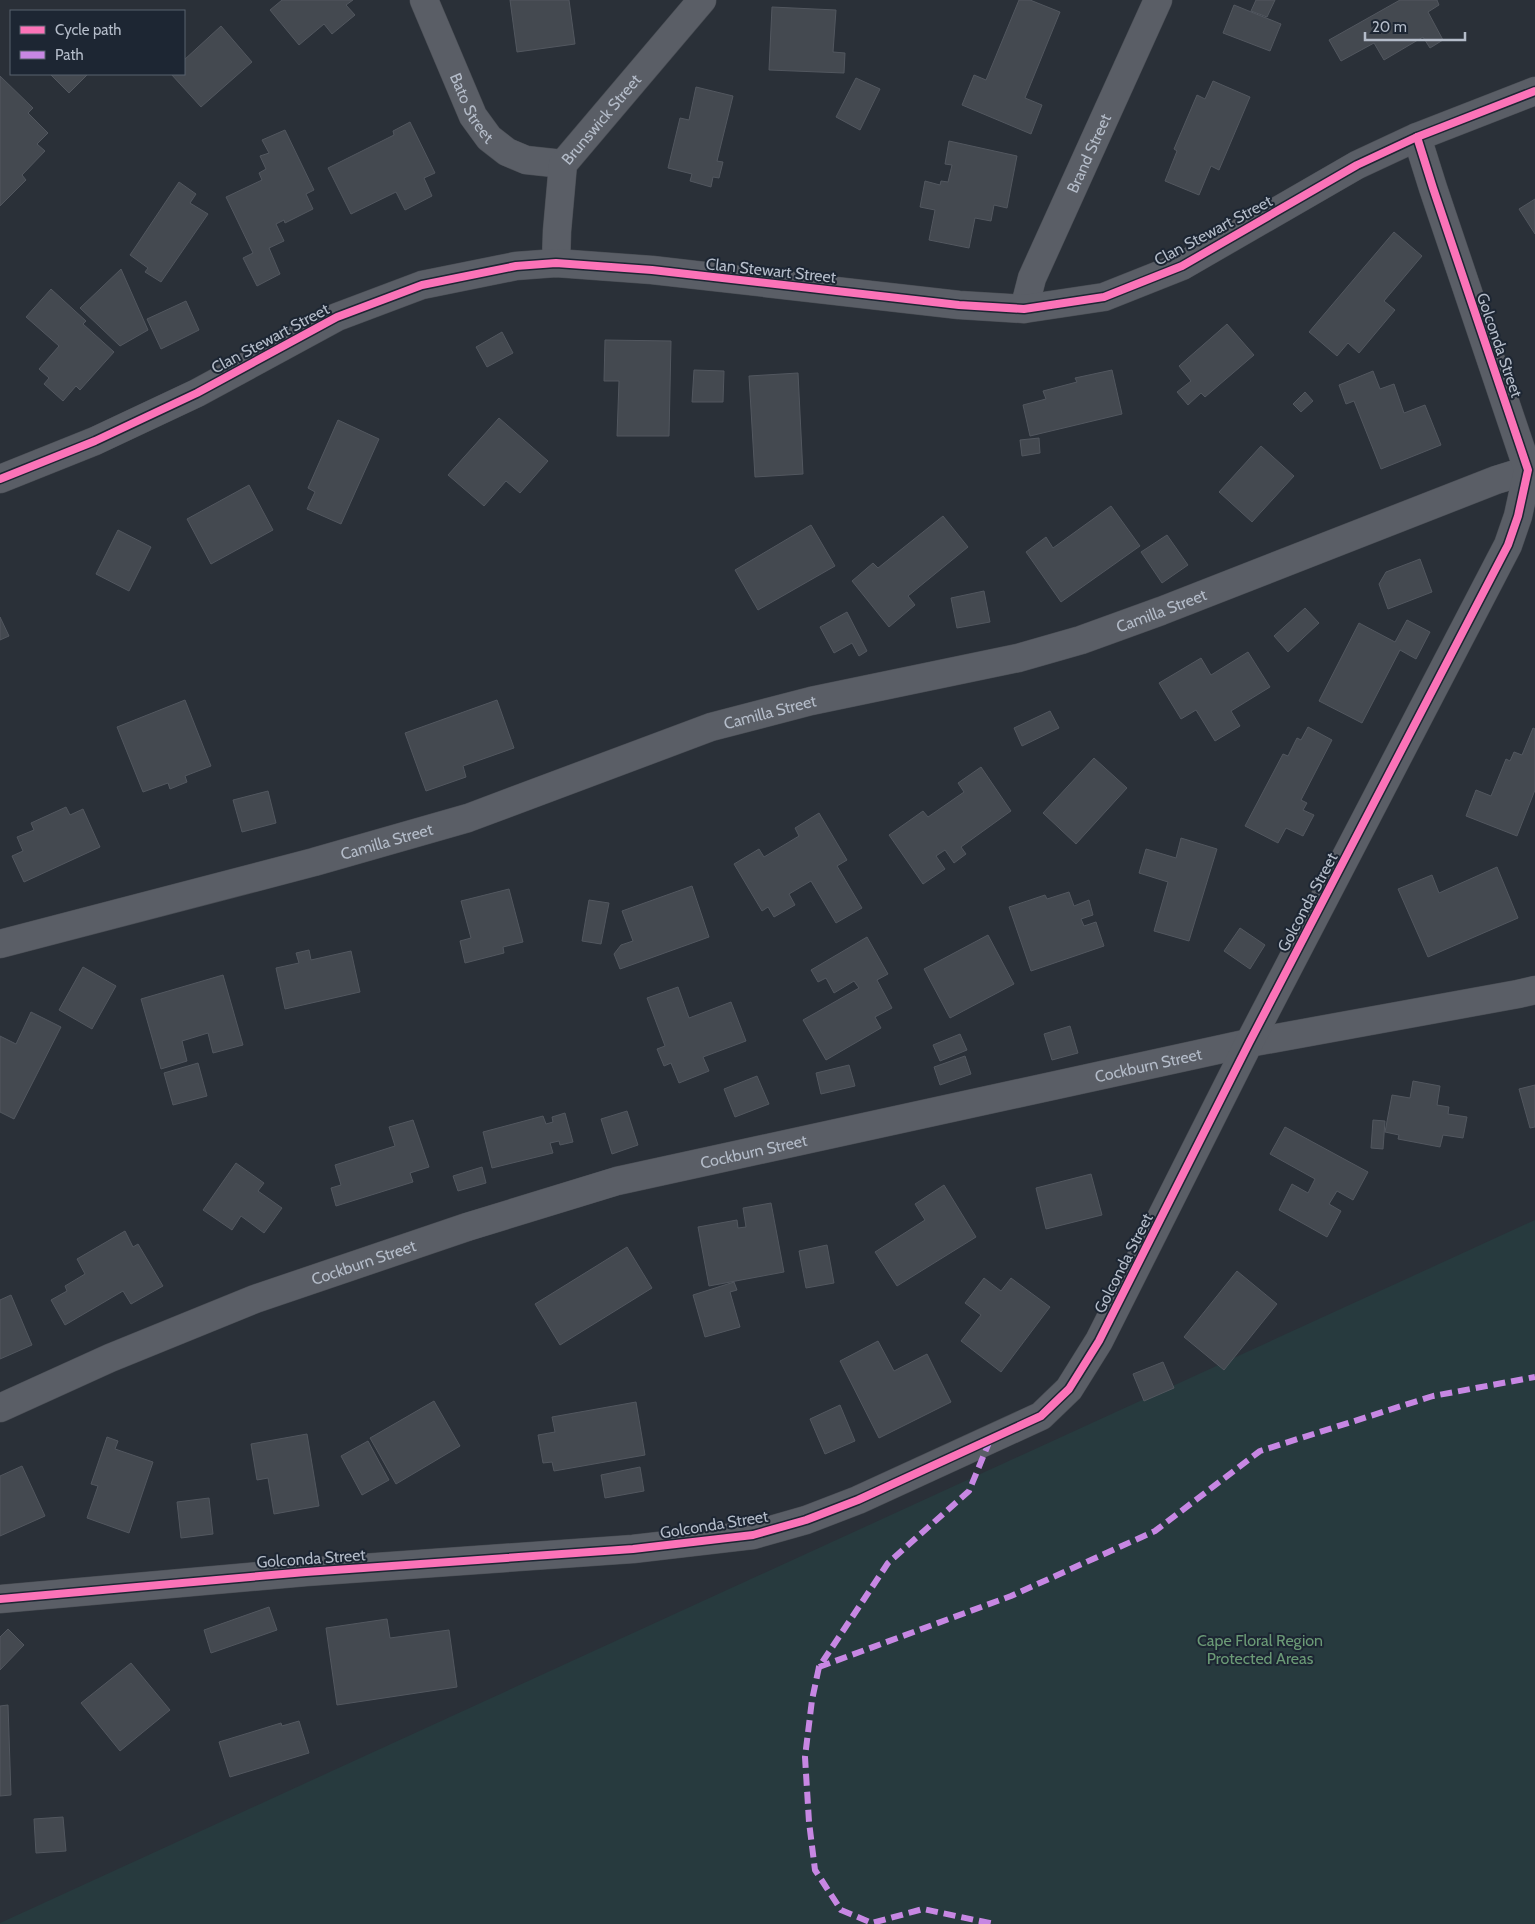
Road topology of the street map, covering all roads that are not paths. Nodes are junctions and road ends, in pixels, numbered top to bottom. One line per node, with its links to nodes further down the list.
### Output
1 (424, 0): 6 (street, Bato Street)
2 (702, 0): 6 (street, Brunswick Street)
3 (1158, 0): 8 (street, Brand Street)
4 (1535, 91): 5 (street, Clan Stewart Street)
5 (1417, 137): 8 (street, Clan Stewart Street); 9 (street, Golconda Street)
6 (564, 164): 7 (street, Brunswick Street)
7 (556, 263): 8 (street, Clan Stewart Street); 10 (street, Clan Stewart Street)
8 (1024, 309)
9 (1531, 469): 11 (street, Camilla Street); 13 (street, Golconda Street)
10 (0, 479)
11 (0, 944)
12 (1535, 990): 13 (street, Cockburn Street)
13 (1249, 1043): 14 (street, Cockburn Street); 15 (street, Golconda Street)
14 (0, 1408)
15 (0, 1599)

